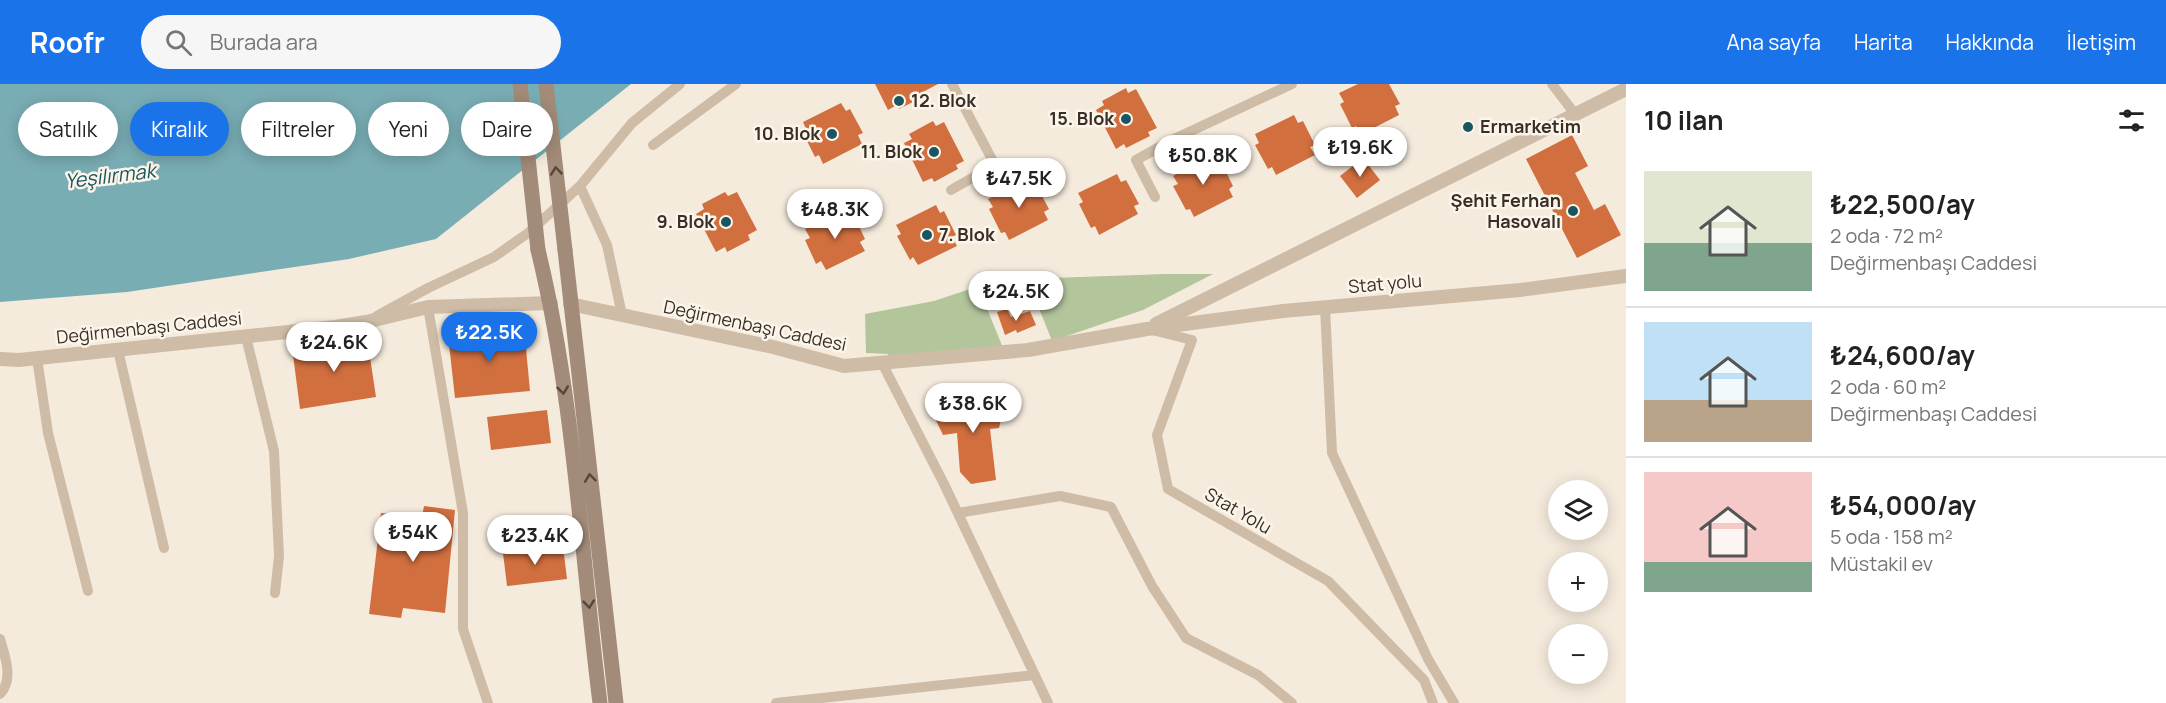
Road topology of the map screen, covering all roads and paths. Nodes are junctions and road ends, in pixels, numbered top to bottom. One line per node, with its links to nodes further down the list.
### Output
1 (520, 84): 15 (main road, bridge)
2 (546, 84): 16 (main road, one-way to 2, bridge)
3 (680, 84): 11 (street)
4 (736, 84): 10 (street)
5 (952, 84): 12 (street)
6 (1292, 84): 13 (street)
7 (1552, 84): 9 (street)
8 (1626, 89): 9 (street)
9 (1575, 114): 21 (street)
10 (653, 146)
11 (580, 186): 19 (street); 20 (street)
12 (951, 190)
13 (1155, 196)
14 (1626, 276): 18 (street, Stat yolu)
15 (551, 303): 17 (street, Değirmenbaşı Caddesi); 35 (main road, one-way to 35)
16 (570, 304): 19 (street, Değirmenbaşı Caddesi); 36 (main road, one-way to 16)
17 (428, 307): 20 (street, Değirmenbaşı Caddesi); 34 (street)
18 (1325, 308): 21 (street, Stat yolu); 41 (street)
19 (622, 315): 26 (street, Değirmenbaşı Caddesi)
20 (366, 322): 22 (street, Değirmenbaşı Caddesi)
21 (1147, 329): 26 (street, Değirmenbaşı Caddesi); 40 (street, Stat Yolu)
22 (246, 337): 23 (street, Değirmenbaşı Caddesi); 30 (street)
23 (118, 350): 24 (street, Değirmenbaşı Caddesi); 28 (street)
24 (37, 358): 25 (street, Değirmenbaşı Caddesi); 29 (street)
25 (0, 359)
26 (882, 363): 27 (street)
27 (958, 513): 32 (street); 39 (street)
28 (164, 548)
29 (88, 591)
30 (275, 593)
31 (0, 639): 33 (street)
32 (1035, 675): 37 (street); 38 (street)
33 (0, 694)
34 (488, 703)
35 (600, 703)
36 (616, 703)
37 (776, 703)
38 (1048, 703)
39 (1292, 703)
40 (1433, 703)
41 (1454, 703)

